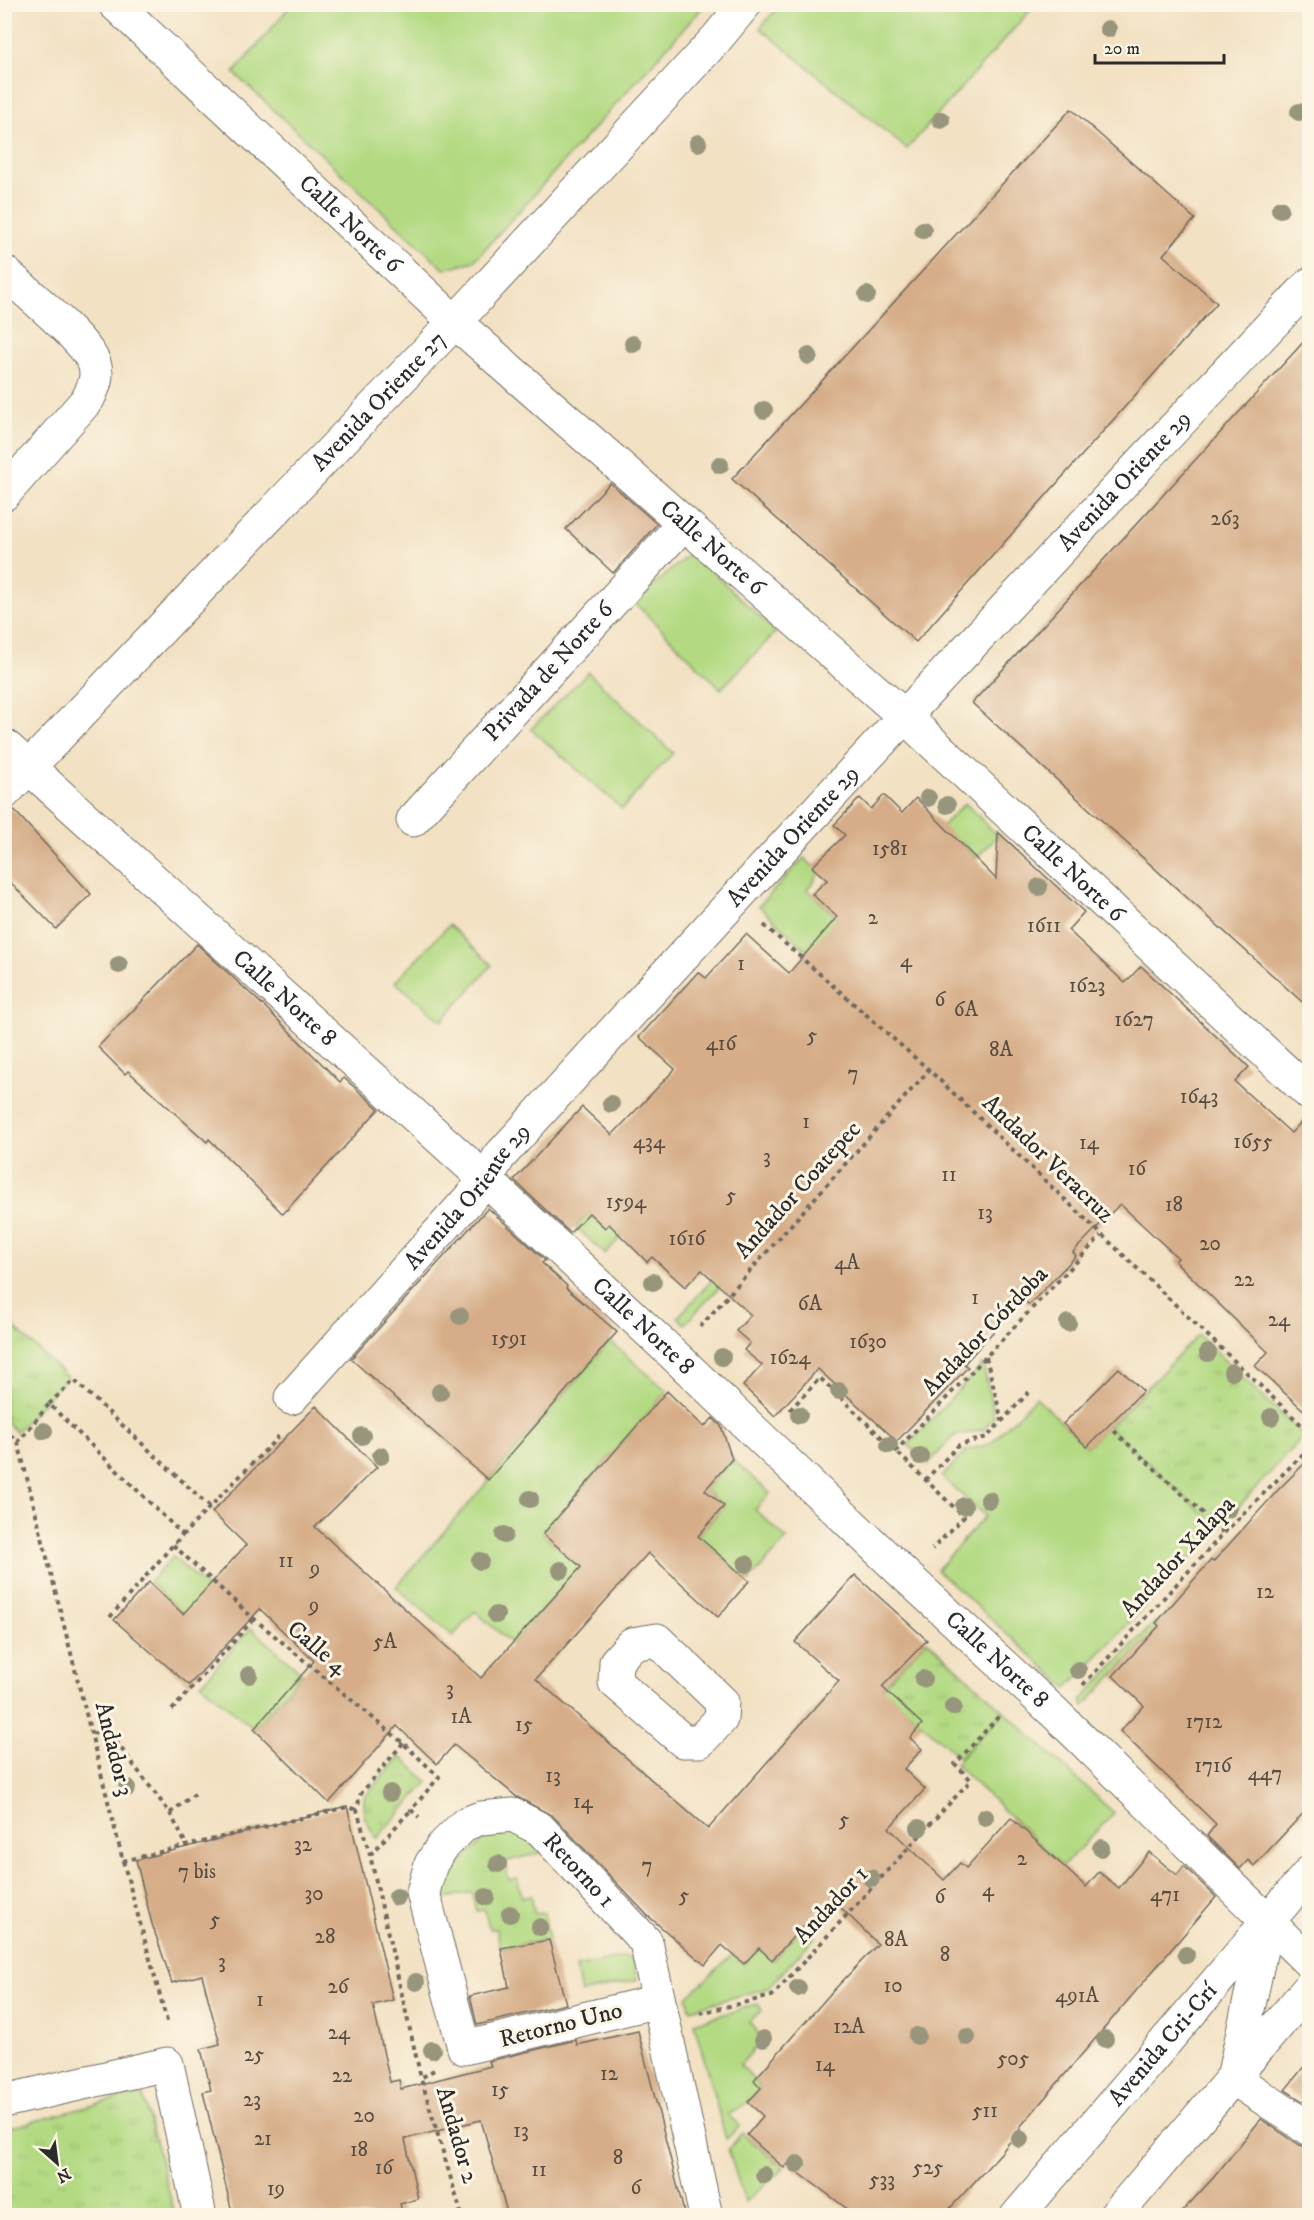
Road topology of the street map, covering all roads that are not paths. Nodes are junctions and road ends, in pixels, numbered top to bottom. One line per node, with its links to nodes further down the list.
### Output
1 (115, 4): 5 (street, Calle Norte 6)
2 (745, 4): 5 (street, Avenida Oriente 27)
3 (4, 272): 6 (street)
4 (1310, 284): 8 (street, Avenida Oriente 29)
5 (455, 322): 7 (street, Calle Norte 6); 10 (street, Avenida Oriente 27)
6 (4, 494)
7 (684, 523): 8 (street, Calle Norte 6); 12 (street, Privada de Norte 6)
8 (904, 716): 13 (street, Calle Norte 6); 14 (street, Avenida Oriente 29)
9 (4, 746): 10 (street, Calle Norte 8)
10 (29, 768): 11 (street, Avenida Oriente 27); 14 (street, Calle Norte 8)
11 (4, 793)
12 (413, 820)
13 (1310, 1094)
14 (486, 1180): 15 (street, Avenida Oriente 29); 17 (street, Calle Norte 8)
15 (291, 1398)
16 (1310, 1872): 17 (street, Avenida Cri-Crí)
17 (1267, 1922): 18 (street, Calle Norte 8); 22 (street); 27 (street, Avenida Cri-Crí)
18 (1310, 1963)
19 (1310, 1987): 22 (street)
20 (658, 2001): 21 (street, Retorno Uno); 21 (street, Retorno 1); 26 (street, Retorno 1)
21 (464, 2048)
22 (1233, 2078): 24 (street); 28 (street)
23 (4, 2101): 25 (street)
24 (1310, 2129)
25 (200, 2216)
26 (706, 2216)
27 (1017, 2216)
28 (1115, 2216)

